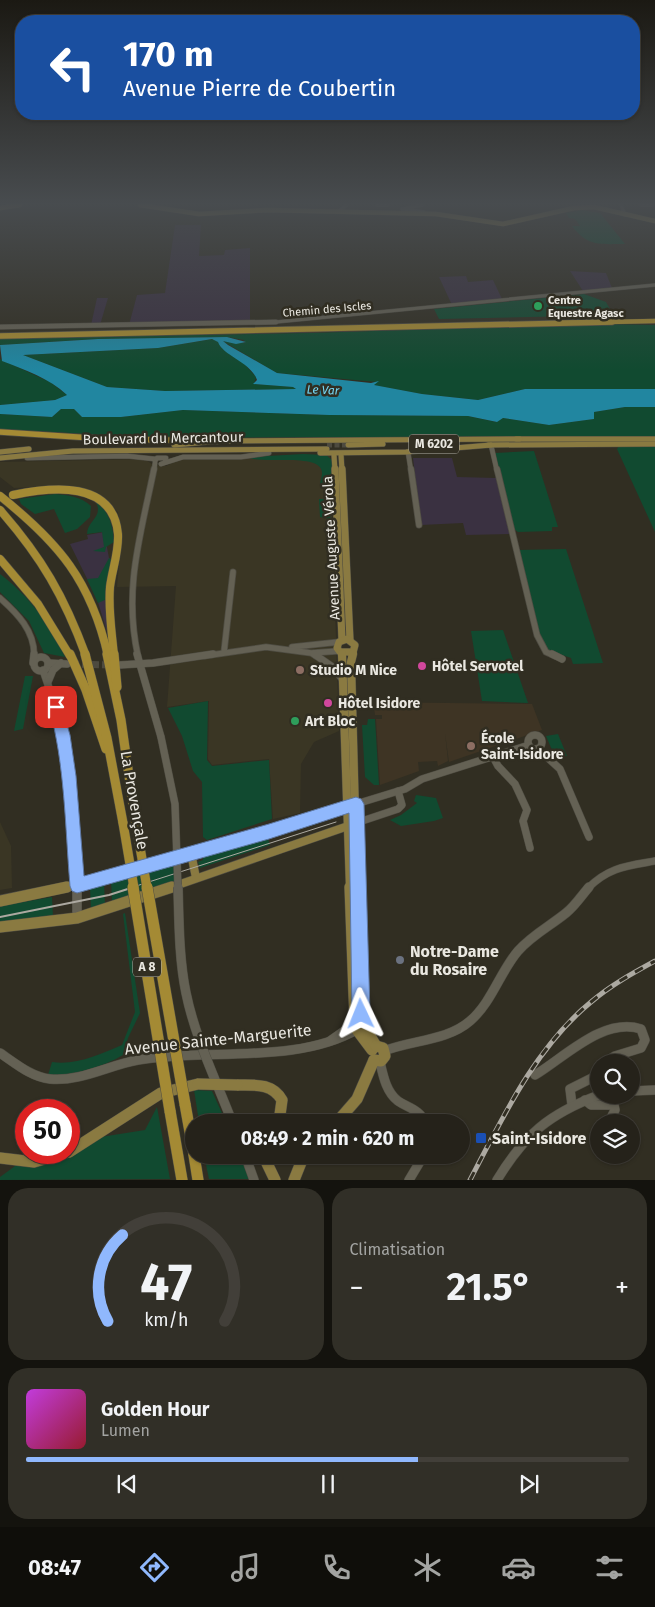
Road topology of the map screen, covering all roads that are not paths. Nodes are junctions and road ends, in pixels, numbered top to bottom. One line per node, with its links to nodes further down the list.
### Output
1 (655, 285): 3 (street, Chemin des Iscles)
2 (655, 320): 4 (highway)
3 (0, 327)
4 (0, 334)
5 (0, 432): 10 (highway)
6 (520, 439): 7 (main road, Boulevard du Mercantour / M 6202); 9 (main road); 15 (main road, Boulevard du Mercantour / M 6202)
7 (655, 439)
8 (308, 440): 9 (main road); 10 (main road); 11 (main road)
9 (409, 440): 11 (main road)
10 (218, 441): 14 (main road)
11 (336, 444): 15 (main road); 15 (main road)
12 (655, 444): 13 (main road, Boulevard du Mercantour / M 6202)
13 (491, 445): 15 (main road, Boulevard du Mercantour / M 6202); 17 (main road); 35 (street)
14 (173, 448): 15 (main road, Boulevard du Mercantour / M 6202); 16 (main road, Boulevard du Mercantour / M 6202); 18 (main road); 19 (main road, Boulevard du Mercantour / M 6202)
15 (338, 451): 17 (main road); 18 (main road); 28 (main road, Avenue Auguste Vérola)
16 (0, 452)
17 (408, 452): 24 (street)
18 (269, 453): 20 (street)
19 (0, 458): 20 (street)
20 (159, 462): 39 (street)
21 (12, 495): 43 (highway)
22 (0, 496): 43 (highway, La Provençale / A 8)
23 (0, 510): 47 (highway, La Provençale / A 8)
24 (419, 525)
25 (0, 559): 47 (highway)
26 (233, 572): 31 (street)
27 (0, 598): 30 (street)
28 (342, 645): 29 (street); 32 (street); 33 (main road); 33 (main road, Avenue Auguste Vérola); 41 (main road, Avenue Auguste Vérola)
29 (284, 648): 31 (street); 32 (street)
30 (36, 652): 34 (street); 36 (street)
31 (224, 652): 39 (street)
32 (311, 652): 41 (street)
33 (352, 652): 49 (main road, Avenue Auguste Vérola)
34 (44, 657): 36 (street); 37 (street)
35 (562, 659)
36 (34, 663): 40 (street)
37 (49, 663): 40 (street); 42 (street)
38 (119, 665): 39 (street)
39 (140, 665): 72 (street, bridge)
40 (42, 670): 42 (street)
41 (343, 680): 49 (main road, Avenue Auguste Vérola)
42 (48, 682): 56 (street)
43 (119, 718): 71 (highway, La Provençale / A 8, bridge)
44 (529, 745): 45 (street); 45 (street); 46 (street)
45 (538, 749): 51 (street)
46 (492, 756): 48 (street); 52 (street)
47 (112, 764): 85 (highway, La Provençale / A 8, bridge)
48 (398, 791): 49 (street); 50 (street)
49 (353, 805): 50 (main road, Avenue Auguste Vérola); 53 (main road)
50 (352, 825): 55 (main road); 60 (main road, Avenue Auguste Vérola)
51 (589, 837)
52 (530, 848)
53 (191, 853): 55 (main road); 56 (main road)
54 (655, 860): 62 (street)
55 (196, 878): 58 (main road)
56 (77, 886): 57 (main road); 58 (street)
57 (0, 901)
58 (77, 918): 59 (main road)
59 (0, 928)
60 (359, 1024): 61 (street, Avenue Sainte-Marguerite); 62 (main road)
61 (0, 1053)
62 (377, 1054): 74 (main road); 75 (street)
63 (622, 1054): 64 (street)
64 (535, 1075)
65 (590, 1081): 70 (street)
66 (655, 1090): 67 (street)
67 (640, 1091)
68 (590, 1098): 69 (street)
69 (585, 1100): 70 (street); 76 (street)
70 (572, 1105): 91 (street)
71 (187, 1114)
72 (229, 1114)
73 (280, 1114): 77 (main road, bridge)
74 (344, 1114)
75 (419, 1114)
76 (613, 1114)
77 (80, 1144)
78 (0, 1158): 79 (main road)
79 (15, 1162)
80 (196, 1164): 86 (highway, La Provençale / A 8)
81 (248, 1164): 87 (street)
82 (267, 1164): 88 (main road)
83 (300, 1164): 89 (main road)
84 (419, 1164): 90 (street)
85 (182, 1180)
86 (198, 1180)
87 (254, 1180)
88 (275, 1180)
89 (294, 1180)
90 (409, 1180)
91 (497, 1180)

